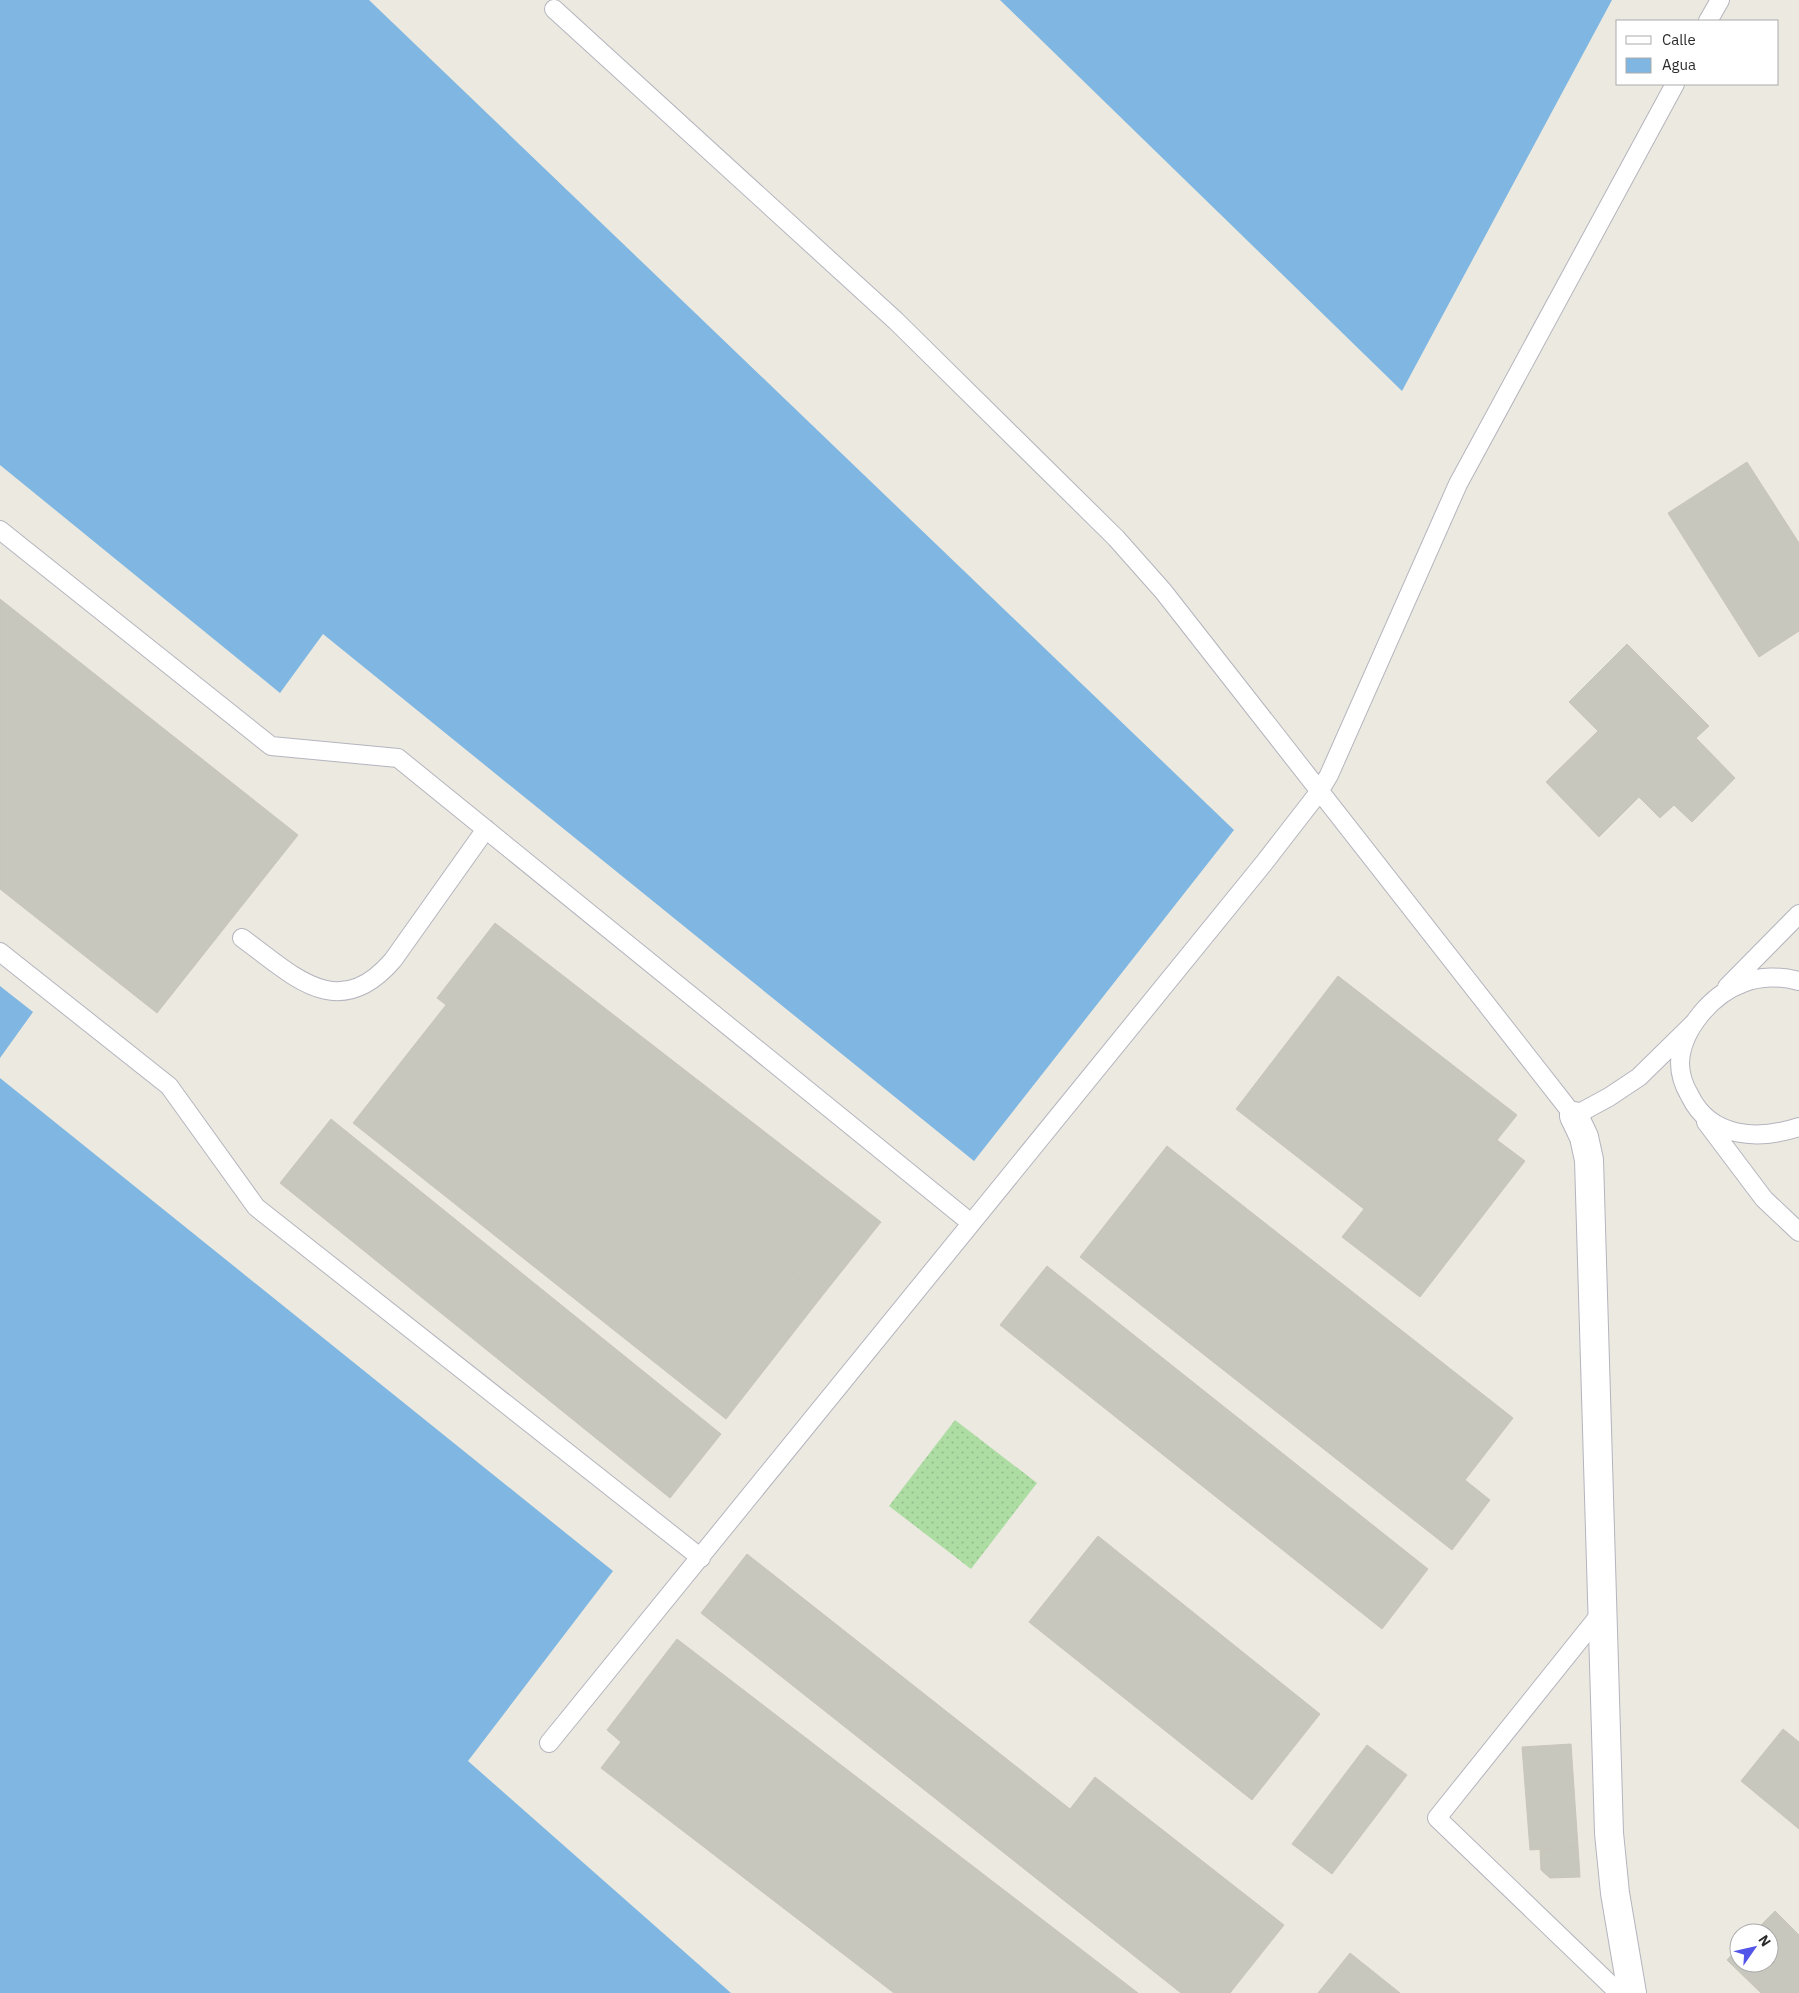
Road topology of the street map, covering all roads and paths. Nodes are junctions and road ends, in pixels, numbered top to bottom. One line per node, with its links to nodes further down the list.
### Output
1 (1720, 0): 3 (lane)
2 (554, 9): 6 (lane)
3 (1709, 20)
4 (1674, 85): 6 (lane)
5 (0, 530): 7 (lane)
6 (1318, 792): 15 (lane); 17 (lane)
7 (486, 830): 9 (lane); 17 (lane)
8 (1799, 914): 12 (lane)
9 (242, 938)
10 (0, 952): 19 (lane)
11 (1799, 981): 12 (lane)
12 (1706, 1009): 13 (lane)
13 (1694, 1023): 14 (lane); 15 (lane)
14 (1694, 1105): 16 (lane); 18 (lane)
15 (1574, 1116): 20 (street)
16 (1799, 1127)
17 (971, 1223): 19 (lane)
18 (1799, 1232)
19 (701, 1558): 21 (lane)
20 (1602, 1612): 22 (lane); 23 (street)
21 (549, 1743)
22 (1619, 1993)
23 (1632, 1993)

